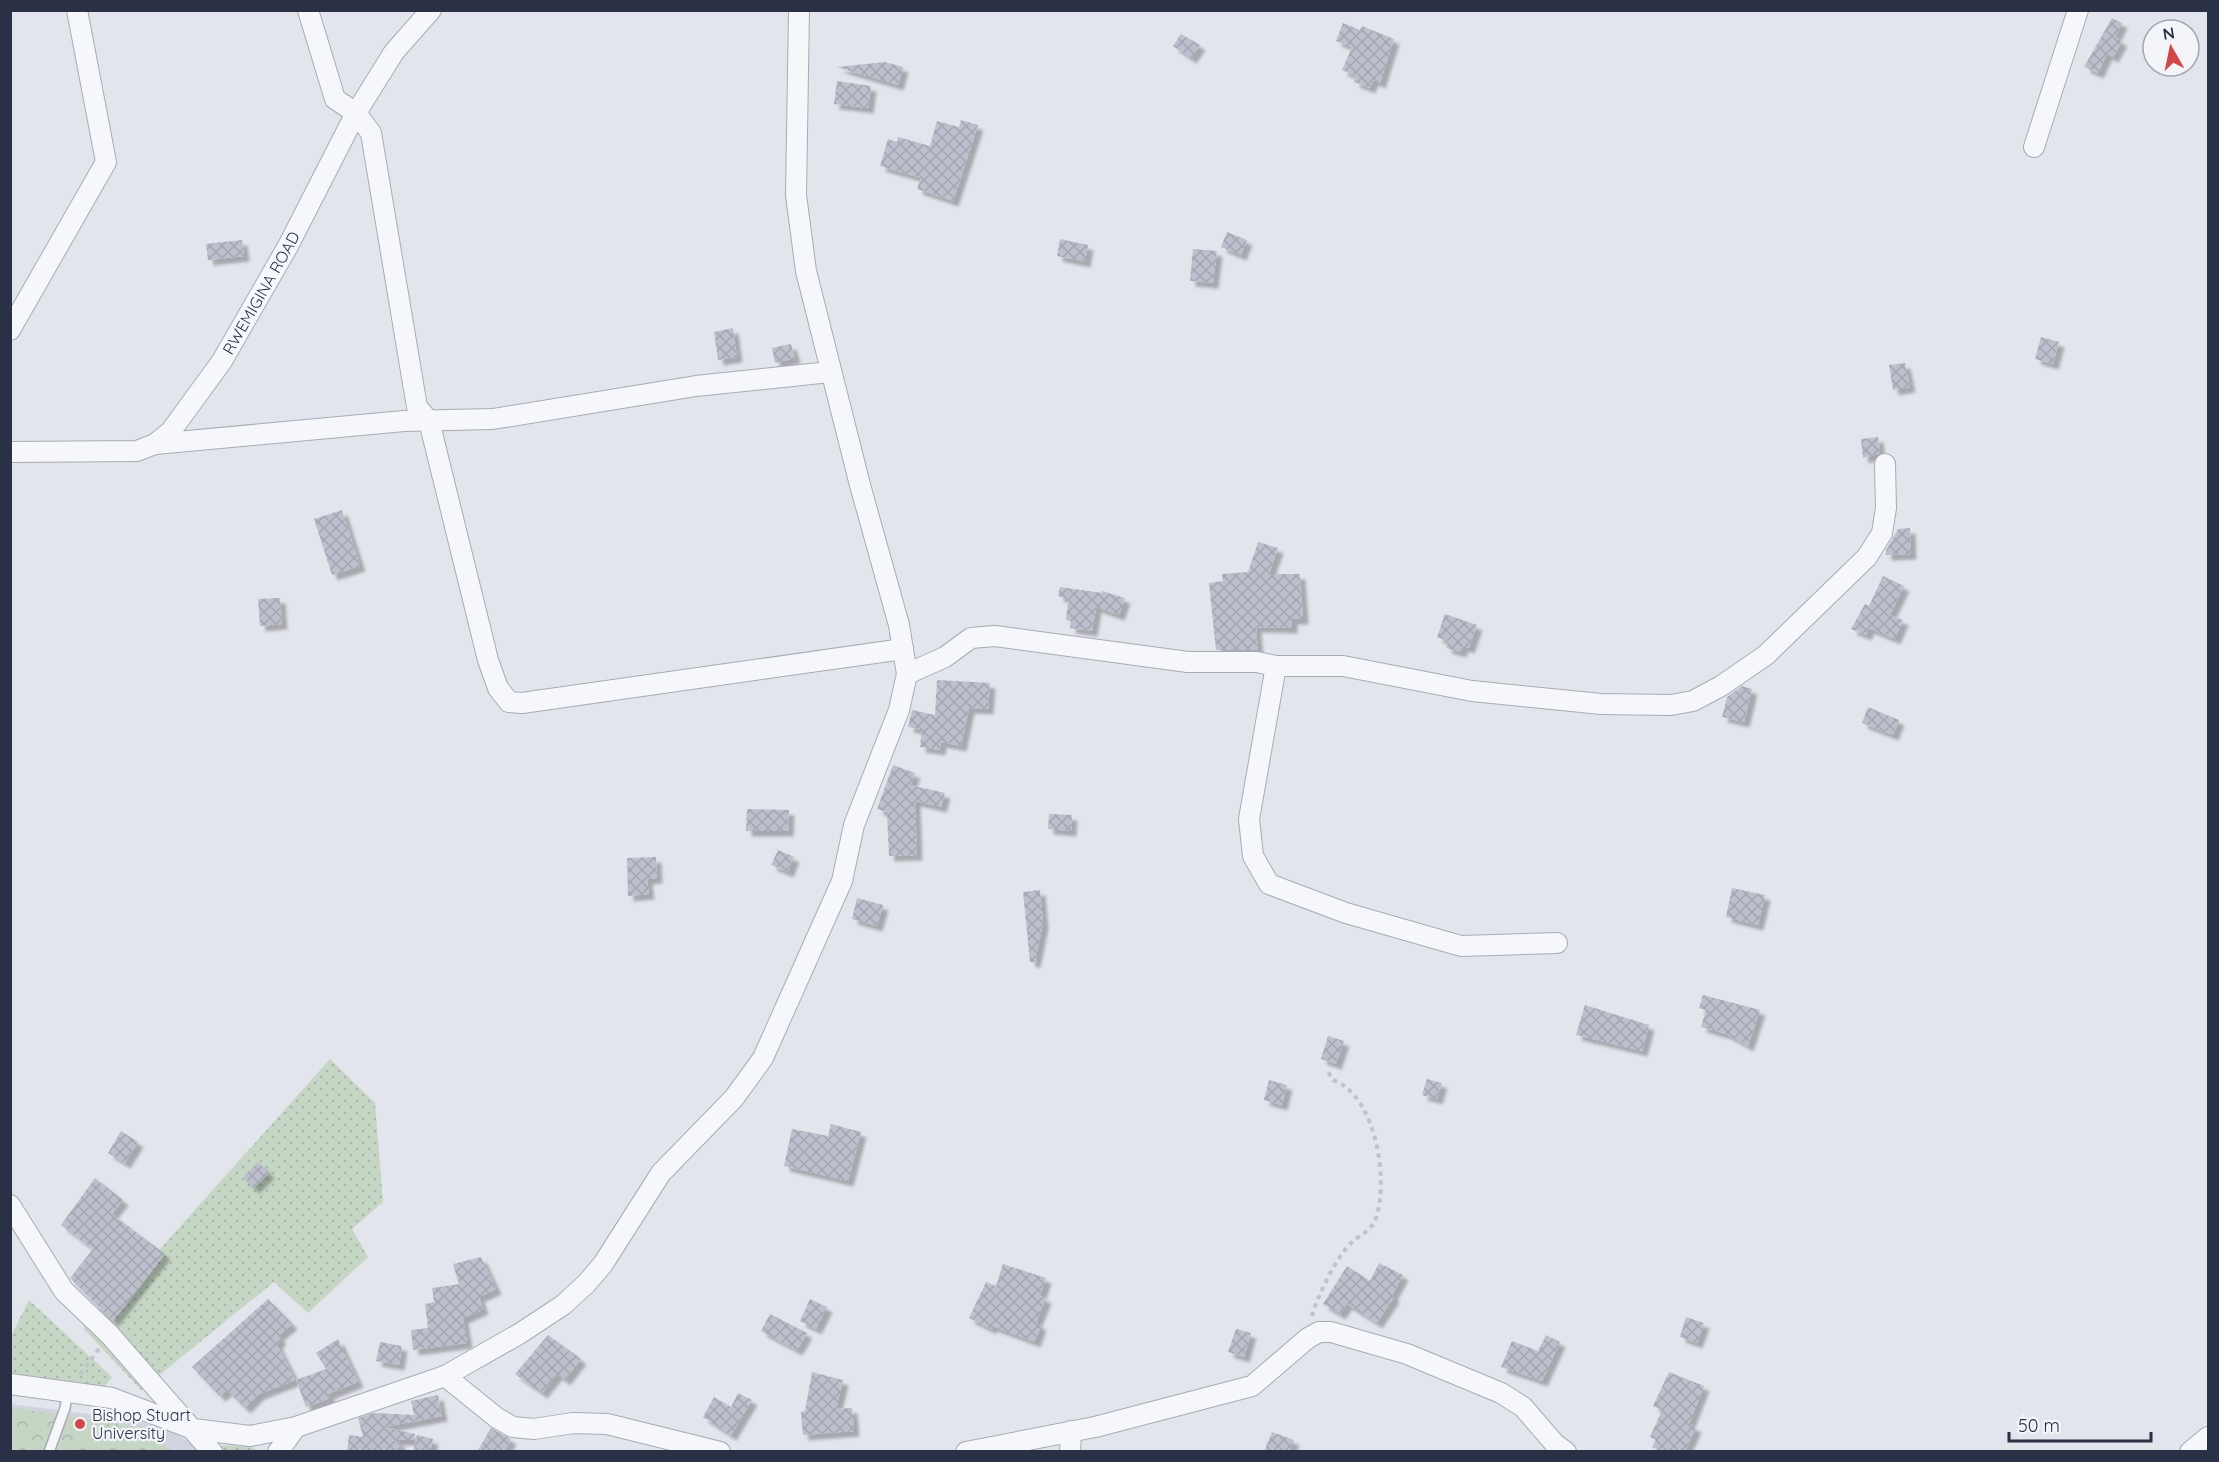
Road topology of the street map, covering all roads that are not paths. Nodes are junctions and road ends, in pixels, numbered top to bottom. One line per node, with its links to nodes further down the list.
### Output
1 (77, 10): 8 (street)
2 (308, 10): 6 (street)
3 (431, 10): 6 (street, RWEMIGINA ROAD)
4 (799, 10): 9 (street)
5 (2078, 10): 7 (street)
6 (356, 113): 10 (street); 11 (street, RWEMIGINA ROAD)
7 (2034, 147)
8 (10, 330)
9 (830, 372): 10 (street); 14 (street)
10 (429, 421): 11 (street); 14 (street)
11 (155, 444): 12 (street, RWEMIGINA ROAD)
12 (10, 452)
13 (1885, 464): 15 (street)
14 (903, 649): 16 (street)
15 (1276, 666): 16 (street); 17 (street)
16 (907, 674): 19 (street)
17 (1557, 943)
18 (10, 1205): 23 (street)
19 (445, 1376): 22 (street); 29 (street)
20 (10, 1384): 21 (street)
21 (68, 1390): 23 (street); 26 (lane)
22 (296, 1427): 23 (street); 28 (street)
23 (192, 1429): 27 (street)
24 (1071, 1431): 30 (street); 31 (street); 32 (street)
25 (2208, 1437): 33 (street)
26 (49, 1452)
27 (212, 1452)
28 (278, 1452)
29 (720, 1452)
30 (966, 1452)
31 (1070, 1452)
32 (1566, 1452)
33 (2190, 1452)

